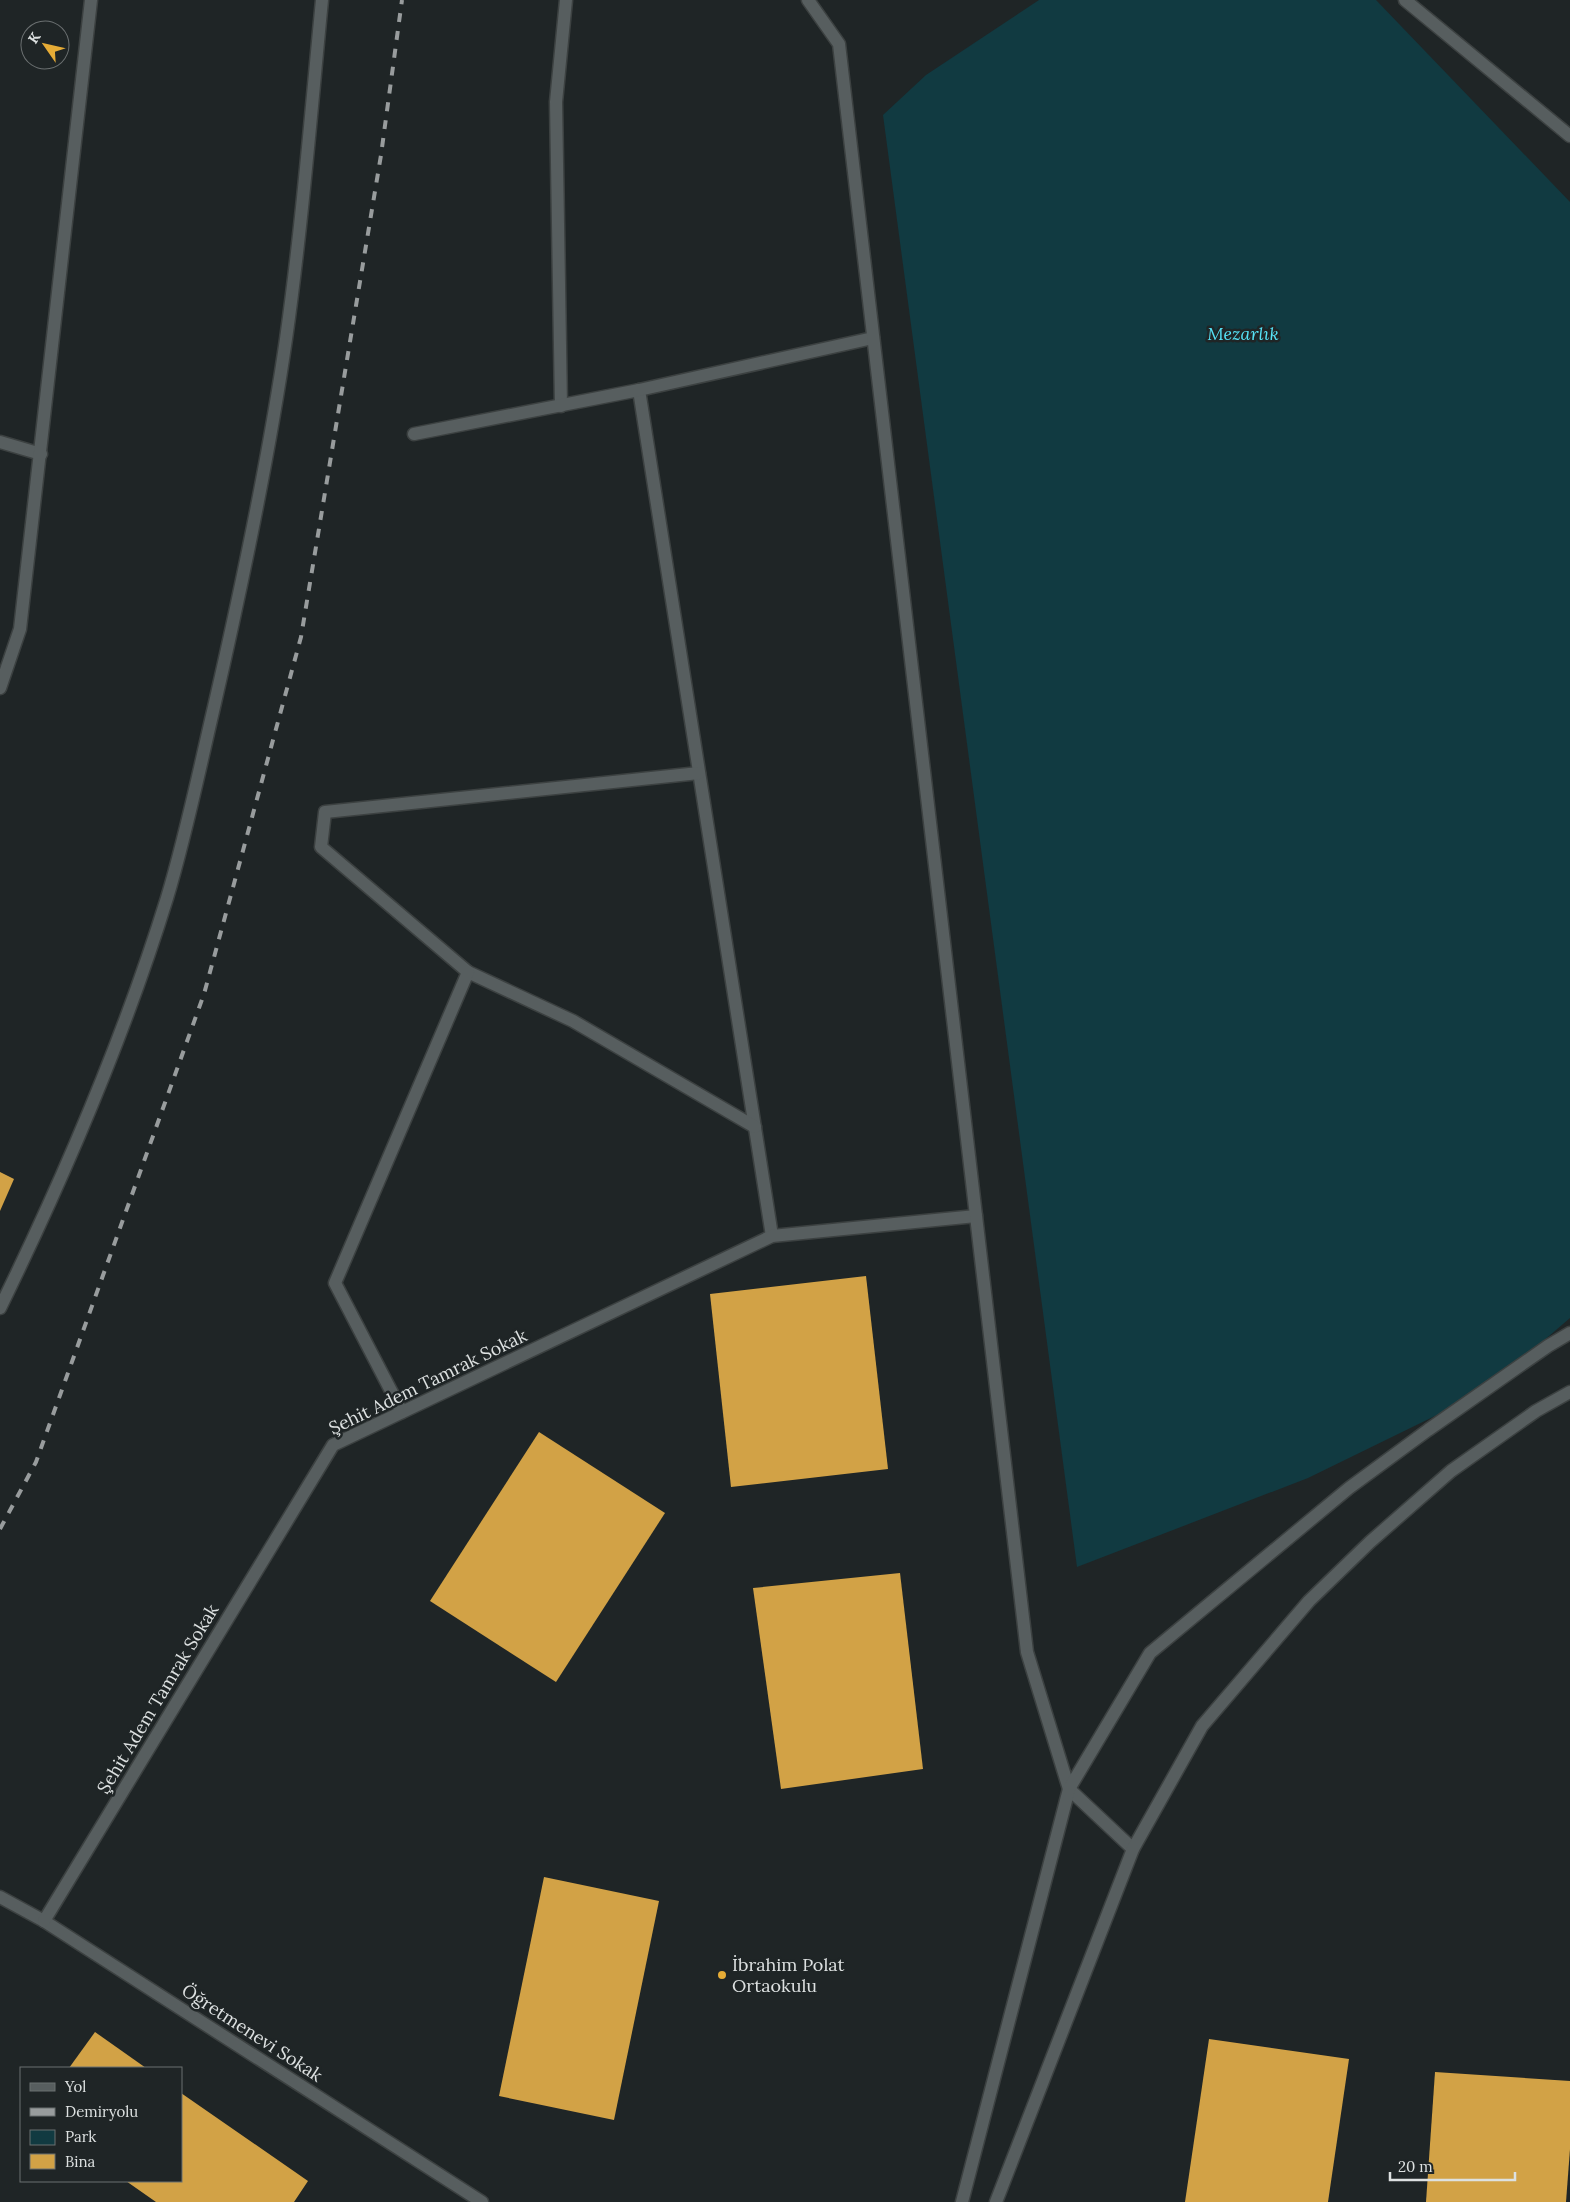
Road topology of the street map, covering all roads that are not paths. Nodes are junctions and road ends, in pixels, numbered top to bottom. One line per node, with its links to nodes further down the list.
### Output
1 (91, 0): 12 (street)
2 (322, 0): 19 (street)
3 (566, 0): 9 (street)
4 (808, 0): 7 (street)
5 (1405, 0): 6 (street)
6 (1570, 136)
7 (873, 338): 8 (street); 17 (street)
8 (639, 390): 9 (street); 14 (street)
9 (561, 406): 10 (street)
10 (414, 434)
11 (0, 442): 12 (street)
12 (41, 454): 13 (street)
13 (0, 688)
14 (699, 773): 15 (street); 16 (street)
15 (468, 972): 16 (street); 22 (street)
16 (755, 1126): 18 (street)
17 (976, 1216): 18 (street, Şehit Adem Tamrak Sokak); 23 (street)
18 (772, 1236): 22 (street, Şehit Adem Tamrak Sokak)
19 (0, 1308)
20 (1570, 1333): 23 (street)
21 (1570, 1392): 24 (street)
22 (402, 1412): 26 (street, Şehit Adem Tamrak Sokak)
23 (1069, 1789): 24 (street); 28 (street)
24 (1133, 1849): 29 (street)
25 (0, 1898): 26 (street, Öğretmenevi Sokak)
26 (44, 1920): 27 (street, Öğretmenevi Sokak)
27 (482, 2202)
28 (962, 2202)
29 (996, 2202)

